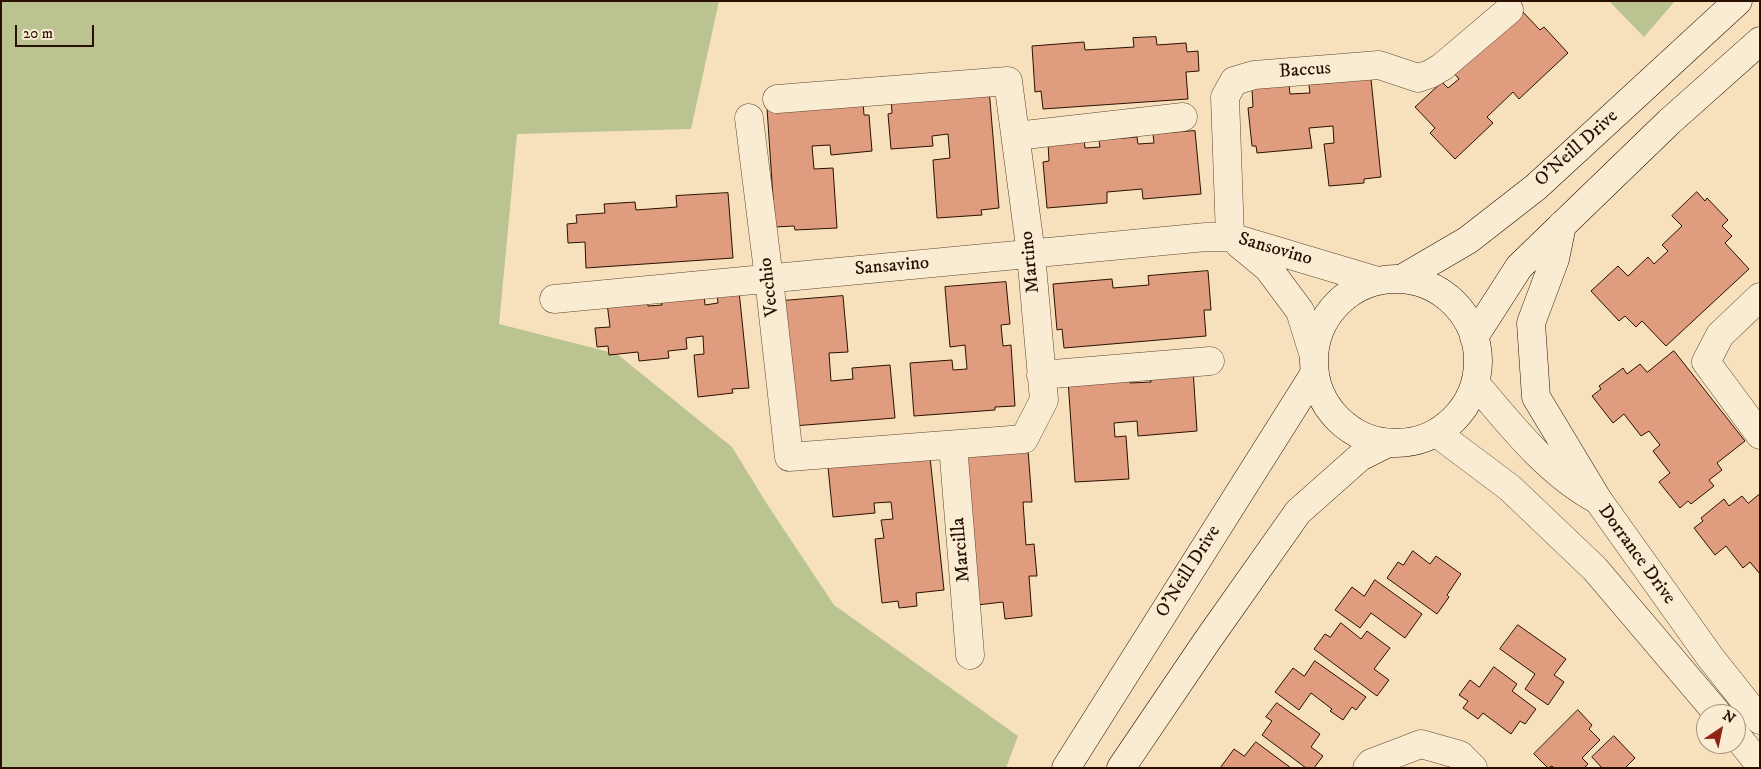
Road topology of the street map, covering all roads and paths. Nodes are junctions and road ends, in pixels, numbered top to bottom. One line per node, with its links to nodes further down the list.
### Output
1 (1738, 1): 11 (street, O'Neill Drive)
2 (1509, 10): 9 (street, Baccus)
3 (1760, 41): 8 (street)
4 (777, 99): 7 (street, Martino)
5 (1183, 117): 7 (street)
6 (749, 118): 12 (street, Vecchio)
7 (1016, 136): 10 (street, Martino)
8 (1562, 225): 16 (street); 25 (street)
9 (1230, 236): 10 (street, Sansavino); 13 (street, Sansovino); 18 (street, Sansovino)
10 (1031, 254): 12 (street, Sansavino); 19 (street, Martino)
11 (1403, 278): 13 (street, O'Neill Drive); 16 (street, O'Neill Drive)
12 (769, 279): 15 (street, Sansavino); 24 (street, Vecchio)
13 (1374, 280): 18 (street, O'Neill Drive)
14 (1760, 297): 22 (street)
15 (554, 299)
16 (1474, 337): 20 (street, O'Neill Drive)
17 (1210, 361): 19 (street)
18 (1313, 365): 23 (street, O'Neill Drive); 31 (street, O'Neill Drive)
19 (1042, 375): 24 (street, Martino)
20 (1476, 384): 21 (street, O'Neill Drive); 25 (street, Dorrance Drive)
21 (1438, 434): 23 (street, O'Neill Drive); 27 (street, Dorrance Drive)
22 (1760, 435)
23 (1388, 443): 32 (street, O'Neill Drive)
24 (953, 445): 26 (street, Marcilla)
25 (1598, 500): 28 (street, Dorrance Drive)
26 (970, 655)
27 (1710, 704)
28 (1760, 720)
29 (1746, 748): 30 (street)
30 (1760, 765)
31 (1066, 768)
32 (1121, 768)
33 (1367, 768): 34 (street)
34 (1473, 768)

